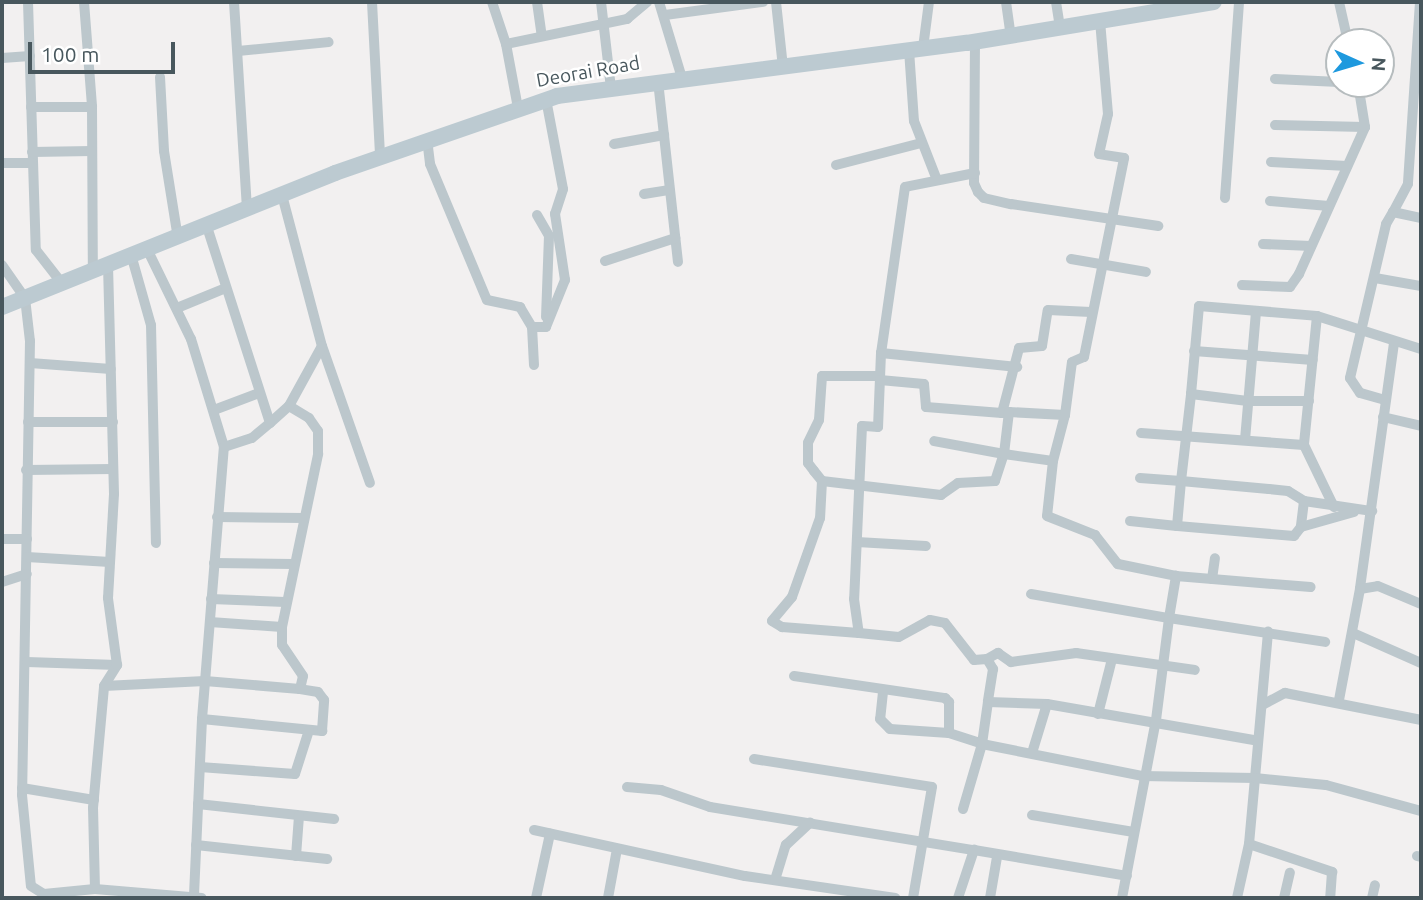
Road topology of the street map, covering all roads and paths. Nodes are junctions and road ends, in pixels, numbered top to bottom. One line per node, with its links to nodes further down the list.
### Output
1 (28, 2): 34 (street)
2 (84, 2): 47 (street)
3 (234, 2): 32 (street)
4 (372, 2): 58 (street)
5 (492, 2): 30 (street)
6 (537, 2): 26 (street)
7 (601, 2): 23 (street)
8 (647, 2): 23 (street)
9 (659, 2): 21 (street)
10 (763, 2): 21 (street)
11 (776, 2): 36 (street)
12 (929, 2): 31 (street)
13 (1006, 2): 27 (street)
14 (1055, 2): 24 (street)
15 (1214, 2): 19 (street, Deorai Road)
16 (1239, 2): 70 (street)
17 (1339, 2): 25 (street)
18 (1420, 2): 20 (street)
19 (1197, 3): 22 (street, Deorai Road)
20 (1420, 14): 33 (street)
21 (665, 15): 38 (street)
22 (1100, 21): 24 (street, Deorai Road); 76 (street)
23 (603, 23): 26 (street); 42 (street)
24 (1060, 27): 27 (street, Deorai Road)
25 (1345, 28)
26 (542, 36): 30 (street)
27 (1010, 36): 28 (street, Deorai Road)
28 (975, 41): 31 (street, Deorai Road); 65 (street)
29 (329, 42): 32 (street)
30 (506, 44): 48 (street)
31 (916, 49): 36 (street, Deorai Road); 55 (street)
32 (238, 51): 73 (street)
33 (1418, 52): 45 (street)
34 (30, 57): 35 (street); 46 (street)
35 (2, 58)
36 (783, 66): 38 (street, Deorai Road)
37 (160, 77): 80 (street)
38 (682, 78): 41 (street, Deorai Road)
39 (1275, 79): 40 (street)
40 (1325, 81)
41 (658, 82): 42 (street, Deorai Road); 51 (street)
42 (611, 88): 44 (street, Deorai Road)
43 (1361, 98): 50 (street)
44 (546, 99): 48 (street, Deorai Road); 104 (street)
45 (1416, 99): 52 (street)
46 (31, 107): 47 (street); 59 (street)
47 (92, 107): 57 (street)
48 (518, 108): 54 (street, Deorai Road)
49 (1275, 125): 50 (street)
50 (1366, 127): 63 (street)
51 (664, 135): 56 (street); 67 (street)
52 (1408, 135): 53 (street); 64 (street)
53 (1421, 135)
54 (428, 139): 58 (street, Deorai Road); 103 (street)
55 (920, 143): 62 (street); 66 (street)
56 (614, 144)
57 (92, 151): 59 (street); 90 (street)
58 (380, 156): 69 (street, Deorai Road)
59 (32, 158): 61 (street); 93 (street)
60 (1271, 162): 63 (street)
61 (2, 163)
62 (836, 165)
63 (1346, 166): 72 (street)
64 (1415, 169): 74 (street)
65 (975, 173): 66 (street); 76 (street)
66 (937, 180): 110 (street)
67 (670, 190): 68 (street); 81 (street)
68 (644, 194)
69 (282, 195): 73 (street, Deorai Road); 107 (street)
70 (1225, 198)
71 (1270, 201): 72 (street)
72 (1329, 206): 83 (street)
73 (247, 210): 79 (street, Deorai Road)
74 (1393, 212): 77 (street); 92 (street)
75 (537, 215): 104 (street)
76 (1113, 217): 78 (street); 89 (street)
77 (1421, 218)
78 (1157, 226)
79 (207, 227): 80 (street, Deorai Road); 96 (street)
80 (178, 238): 84 (street, Deorai Road)
81 (675, 238): 86 (street); 87 (street)
82 (1263, 244): 83 (street)
83 (1311, 246): 94 (street)
84 (140, 254): 90 (street, Deorai Road); 99 (street); 158 (street)
85 (1070, 259): 89 (street)
86 (605, 261)
87 (678, 262)
88 (2, 265): 97 (street)
89 (1101, 265): 91 (street); 101 (street)
90 (100, 269): 93 (street, Deorai Road); 116 (street)
91 (1146, 272)
92 (1375, 278): 95 (street); 105 (street)
93 (61, 282): 97 (street, Deorai Road)
94 (1242, 285)
95 (1421, 286)
96 (226, 289): 99 (street); 118 (street)
97 (25, 298): 98 (street, Deorai Road); 113 (street)
98 (2, 307)
99 (177, 309): 124 (street)
100 (1255, 311): 102 (street); 109 (street); 111 (street)
101 (1091, 312): 115 (street); 126 (street)
102 (1317, 316): 105 (street); 112 (street)
103 (532, 327): 104 (street); 114 (street)
104 (546, 327)
105 (1360, 334): 106 (street); 120 (street)
106 (1394, 343): 108 (street); 120 (street)
107 (322, 346): 123 (street); 145 (street)
108 (1421, 349)
109 (1194, 351): 111 (street); 119 (street)
110 (881, 353): 115 (street); 117 (street)
111 (1252, 356): 112 (street); 121 (street)
112 (1313, 360): 122 (street)
113 (30, 363): 116 (street); 128 (street)
114 (534, 365)
115 (1017, 367): 125 (street)
116 (111, 369): 129 (street)
117 (880, 378): 125 (street); 143 (street); 146 (street)
118 (259, 393): 124 (street); 130 (street)
119 (1191, 394): 121 (street); 133 (street)
120 (1385, 400): 127 (street)
121 (1248, 401): 122 (street); 134 (street)
122 (1309, 401): 136 (street)
123 (289, 406): 130 (street); 151 (street)
124 (214, 410): 137 (street)
125 (1005, 412): 126 (street); 138 (street)
126 (1065, 415): 139 (street)
127 (1383, 416): 131 (street); 149 (street)
128 (28, 422): 129 (street); 141 (street)
129 (113, 422): 140 (street)
130 (270, 423): 137 (street)
131 (1421, 426)
132 (1141, 433): 133 (street)
133 (1186, 437): 134 (street); 144 (street)
134 (1245, 440): 136 (street)
135 (934, 441): 138 (street)
136 (1304, 445): 148 (street)
137 (224, 447): 150 (street)
138 (1004, 454): 139 (street); 146 (street)
139 (1053, 461): 166 (street)
140 (113, 469): 141 (street); 162 (street)
141 (26, 470): 156 (street)
142 (1140, 478): 144 (street)
143 (822, 481): 146 (street); 179 (street)
144 (1181, 481): 147 (street); 153 (street)
145 (370, 483)
146 (859, 487): 157 (street)
147 (1304, 501): 148 (street); 154 (street)
148 (1334, 507): 149 (street)
149 (1366, 510): 154 (street); 170 (street)
150 (217, 516): 151 (street); 163 (street)
151 (303, 518): 164 (street)
152 (1130, 521): 153 (street)
153 (1177, 526): 154 (street)
154 (1301, 527)
155 (2, 539): 156 (street)
156 (27, 539): 160 (street)
157 (856, 542): 159 (street); 179 (street)
158 (156, 543)
159 (926, 546)
160 (27, 557): 162 (street); 165 (street)
161 (1216, 558): 167 (street)
162 (110, 562): 186 (street)
163 (214, 562): 164 (street); 172 (street)
164 (293, 564): 173 (street)
165 (27, 575): 168 (street); 184 (street)
166 (1176, 576): 167 (street); 175 (street)
167 (1212, 579): 169 (street)
168 (2, 582)
169 (1311, 587)
170 (1360, 589): 174 (street); 180 (street)
171 (1031, 594): 175 (street)
172 (211, 599): 173 (street); 176 (street)
173 (285, 602): 177 (street)
174 (1421, 604)
175 (1169, 618): 178 (street); 187 (street)
176 (210, 622): 177 (street); 190 (street)
177 (282, 627): 192 (street)
178 (1268, 632): 181 (street); 197 (street)
179 (859, 633): 182 (street)
180 (1353, 633): 185 (street); 194 (street)
181 (1325, 642)
182 (987, 659): 183 (street); 195 (street)
183 (1112, 659): 187 (street); 198 (street)
184 (27, 662): 186 (street); 212 (street)
185 (1421, 663)
186 (117, 665): 191 (street)
187 (1164, 665): 188 (street); 201 (street)
188 (1195, 670)
189 (794, 676): 193 (street)
190 (205, 681): 191 (street); 192 (street); 199 (street)
191 (104, 686): 213 (street)
192 (300, 688): 202 (street)
193 (883, 692): 203 (street); 203 (street)
194 (1339, 701): 197 (street); 200 (street)
195 (988, 702): 196 (street); 205 (street)
196 (1047, 704): 198 (street); 206 (street)
197 (1265, 704): 204 (street)
198 (1098, 714): 201 (street)
199 (202, 719): 202 (street); 208 (street)
200 (1421, 720)
201 (1155, 724): 204 (street); 209 (street)
202 (309, 730): 208 (street)
203 (949, 733): 205 (street)
204 (1258, 741): 210 (street)
205 (982, 744): 206 (street); 215 (street)
206 (1032, 753): 209 (street)
207 (754, 759): 224 (street)
208 (200, 767): 214 (street)
209 (1142, 776): 210 (street); 222 (street)
210 (1255, 778): 216 (street); 225 (street)
211 (627, 787): 220 (street)
212 (22, 788): 213 (street); 237 (street)
213 (94, 800): 236 (street)
214 (198, 804): 218 (street); 226 (street)
215 (963, 809)
216 (1421, 811)
217 (1031, 814): 222 (street)
218 (299, 816): 219 (street); 229 (street)
219 (334, 819)
220 (810, 823): 224 (street); 234 (street)
221 (534, 830): 223 (street)
222 (1134, 832): 233 (street)
223 (550, 834): 227 (street); 240 (street)
224 (925, 842): 228 (street); 244 (street)
225 (1249, 844): 248 (street); 250 (street)
226 (196, 845): 229 (street); 239 (street)
227 (617, 849): 234 (street); 242 (street)
228 (974, 850): 230 (street); 245 (street)
229 (296, 856): 231 (street)
230 (997, 856): 233 (street); 246 (street)
231 (327, 859)
232 (1290, 873): 249 (street)
233 (1127, 876): 247 (street)
234 (775, 880): 243 (street)
235 (1375, 885): 251 (street)
236 (95, 889): 237 (street); 238 (street)
237 (33, 895)
238 (167, 896): 239 (street)
239 (198, 897)
240 (536, 897): 241 (street)
241 (549, 898)
242 (608, 898)
243 (895, 898)
244 (913, 898)
245 (958, 898)
246 (990, 898)
247 (1122, 898)
248 (1237, 898)
249 (1284, 898)
250 (1330, 898)
251 (1372, 898)

